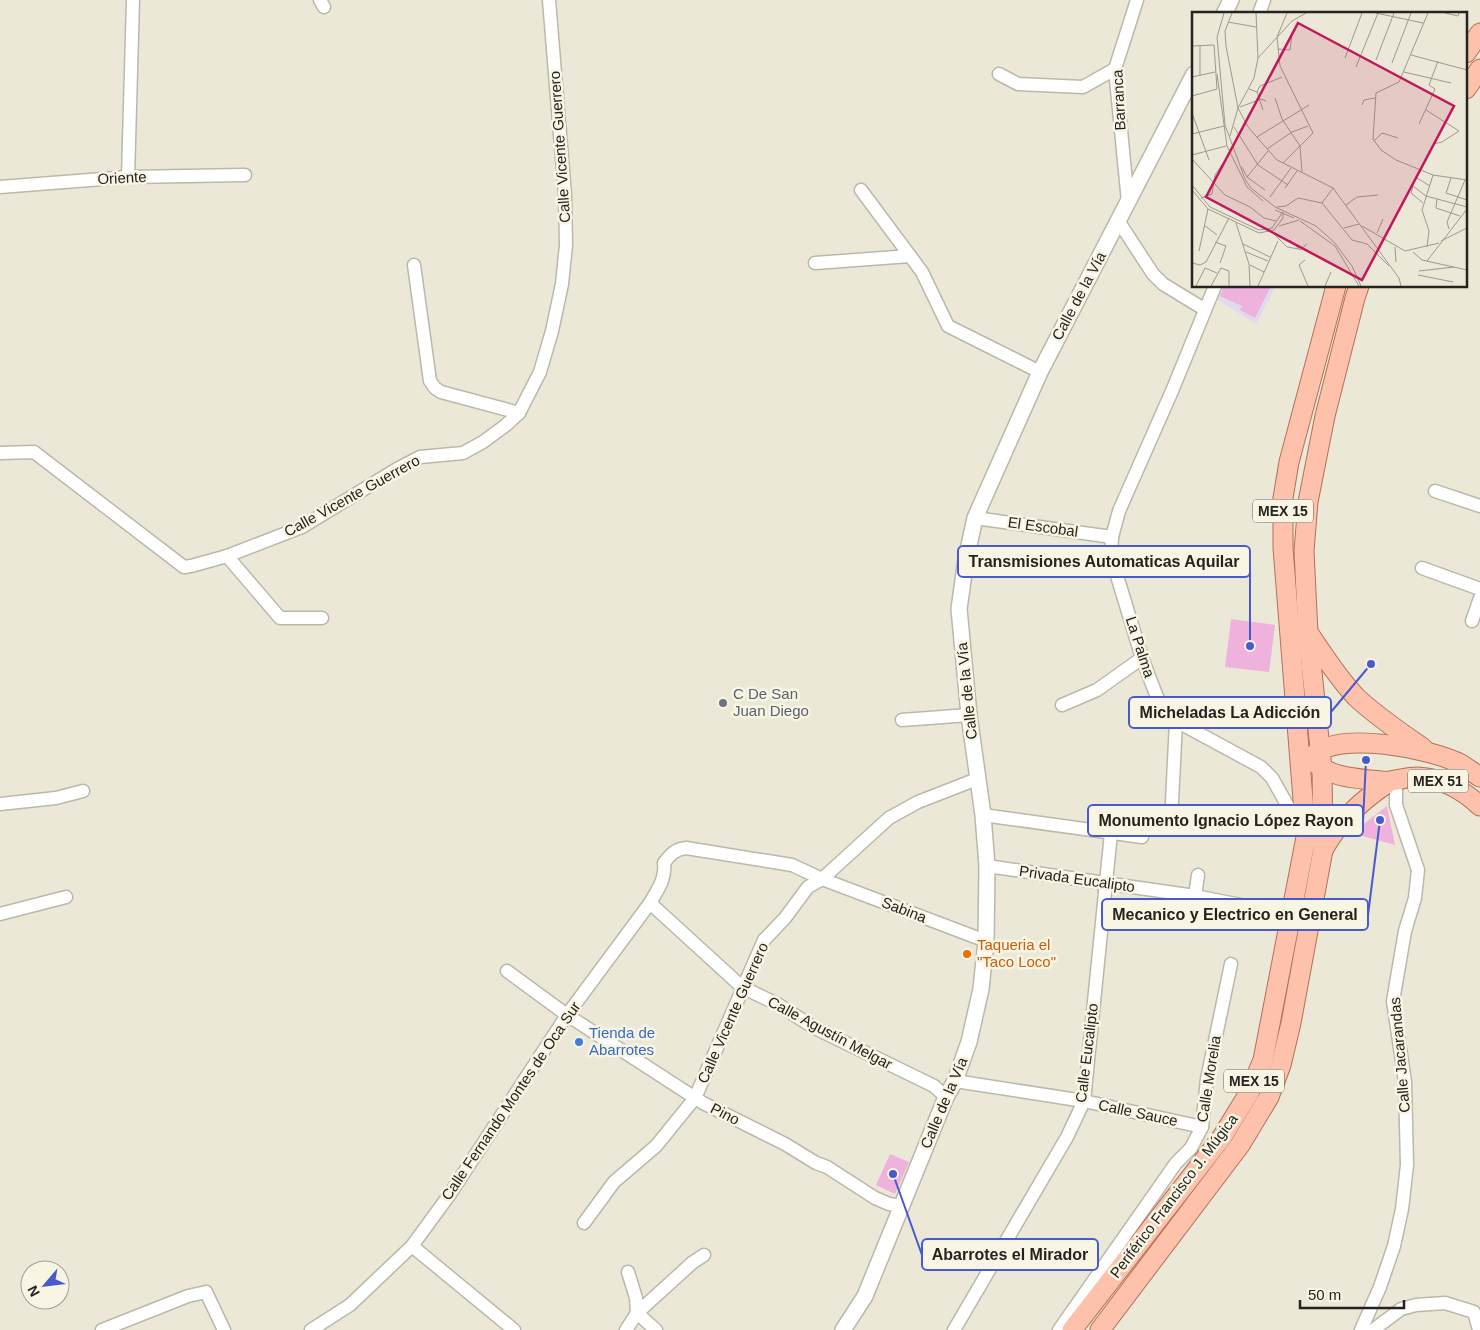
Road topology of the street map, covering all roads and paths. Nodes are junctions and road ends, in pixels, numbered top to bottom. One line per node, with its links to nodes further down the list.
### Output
1 (133, 0): 16 (street)
2 (549, 0): 29 (street, Calle Vicente Guerrero)
3 (1137, 0): 10 (street, Barranca)
4 (1231, 0): 6 (street)
5 (1264, 0): 7 (street)
6 (1225, 12)
7 (1260, 12)
8 (1480, 33): 9 (main road)
9 (1468, 49)
10 (1115, 69): 12 (street); 19 (street, Barranca)
11 (1480, 69): 14 (main road)
12 (999, 74)
13 (1192, 78): 19 (street, Calle de la Vía)
14 (1468, 86)
15 (245, 174): 16 (street, Oriente)
16 (128, 177): 17 (street, Oriente)
17 (0, 187)
18 (861, 190): 21 (street)
19 (1128, 202): 20 (street, Calle de la Vía)
20 (1119, 222): 27 (street); 28 (street, Calle de la Vía)
21 (910, 256): 22 (street); 28 (street)
22 (815, 264)
23 (414, 265): 29 (street)
24 (1214, 288): 27 (street, La Palma)
25 (1335, 288): 47 (main road, Periférico Francisco J. Múgica / MEX 15)
26 (1358, 288): 41 (main road, Periférico Francisco J. Múgica / MEX 15)
27 (1204, 309): 34 (street, La Palma)
28 (1040, 372): 33 (street, Calle de la Vía)
29 (519, 413): 35 (street, Calle Vicente Guerrero)
30 (0, 453): 35 (street, Calle Vicente Guerrero)
31 (1435, 491): 32 (street)
32 (1480, 506)
33 (975, 518): 34 (street, El Escobal); 44 (street, Calle de la Vía)
34 (1112, 537): 42 (street, La Palma)
35 (227, 556): 39 (street)
36 (1422, 568): 37 (street)
37 (1480, 589)
38 (1480, 598): 40 (street)
39 (322, 618)
40 (1472, 621)
41 (1308, 633): 48 (main road); 49 (main road, Periférico Francisco J. Múgica / MEX 15)
42 (1142, 658): 43 (street); 46 (street, La Palma)
43 (1062, 705)
44 (969, 715): 45 (street); 52 (street, Calle de la Vía)
45 (902, 720)
46 (1176, 721): 58 (street); 61 (street, La Palma)
47 (1299, 742): 49 (main road); 51 (main road, Periférico Francisco J. Múgica / MEX 15)
48 (1431, 753): 49 (main road, MEX 51); 50 (main road, MEX 51)
49 (1317, 759): 51 (main road); 53 (main road, MEX 51); 63 (main road, Periférico Francisco J. Múgica / MEX 15)
50 (1480, 777)
51 (1301, 778): 61 (main road, Periférico Francisco J. Múgica / MEX 15)
52 (977, 779): 57 (street, Calle de la Vía); 66 (street, Calle Vicente Guerrero)
53 (1392, 781): 56 (main road, MEX 51); 63 (main road); 102 (street, Calle Jacarandas)
54 (83, 791): 55 (street)
55 (0, 804)
56 (1480, 806)
57 (982, 815): 59 (street); 64 (street, Calle de la Vía)
58 (1171, 822)
59 (1111, 832): 60 (street); 67 (street, Calle Eucalipto)
60 (1142, 837)
61 (1306, 837): 84 (main road, Periférico Francisco J. Múgica / MEX 15)
62 (679, 849): 66 (street, Sabina); 70 (street, Calle Fernando Montes de Oca Sur)
63 (1323, 850): 91 (main road, Periférico Francisco J. Múgica / MEX 15)
64 (987, 866): 67 (street, Privada Eucalipto); 73 (street, Calle de la Vía)
65 (1198, 875): 69 (street)
66 (822, 879): 73 (street, Sabina); 76 (street, Calle Vicente Guerrero)
67 (1105, 883): 69 (street, Privada Eucalipto); 81 (street, Calle Eucalipto)
68 (66, 896): 72 (street)
69 (1194, 896): 71 (street, Privada Eucalipto)
70 (650, 903): 76 (street, Calle Agustín Melgar); 77 (street, Calle Fernando Montes de Oca Sur)
71 (1256, 908)
72 (0, 914)
73 (986, 941): 78 (street, Calle de la Vía)
74 (1230, 964): 82 (street, Calle Morelia)
75 (507, 971): 77 (street, Pino)
76 (742, 988): 79 (street, Calle Agustín Melgar); 80 (street, Calle Vicente Guerrero)
77 (567, 1015): 80 (street, Pino); 87 (street, Calle Fernando Montes de Oca Sur)
78 (955, 1080): 79 (street, Calle de la Vía); 81 (street, Calle Sauce)
79 (946, 1097): 85 (street, Calle de la Vía)
80 (695, 1098): 85 (street, Pino); 86 (street, Calle Vicente Guerrero)
81 (1084, 1101): 82 (street, Calle Sauce); 99 (street, Calle Eucalipto)
82 (1202, 1127): 83 (street, Calle Morelia)
83 (1176, 1163): 84 (street); 100 (street, Calle Morelia)
84 (1192, 1176): 101 (main road, Periférico Francisco J. Múgica / MEX 15)
85 (902, 1206): 98 (street, Calle de la Vía)
86 (584, 1223)
87 (412, 1246): 94 (street, Calle Fernando Montes de Oca Sur); 95 (street)
88 (704, 1255): 90 (street)
89 (628, 1272): 90 (street)
90 (637, 1313): 96 (street); 97 (street)
91 (1105, 1326)
92 (102, 1330): 93 (street)
93 (224, 1330)
94 (311, 1330)
95 (514, 1330)
96 (626, 1330)
97 (656, 1330)
98 (843, 1330)
99 (954, 1330)
100 (1059, 1330)
101 (1072, 1330)
102 (1361, 1330)
103 (1373, 1330): 104 (street)
104 (1480, 1330)

